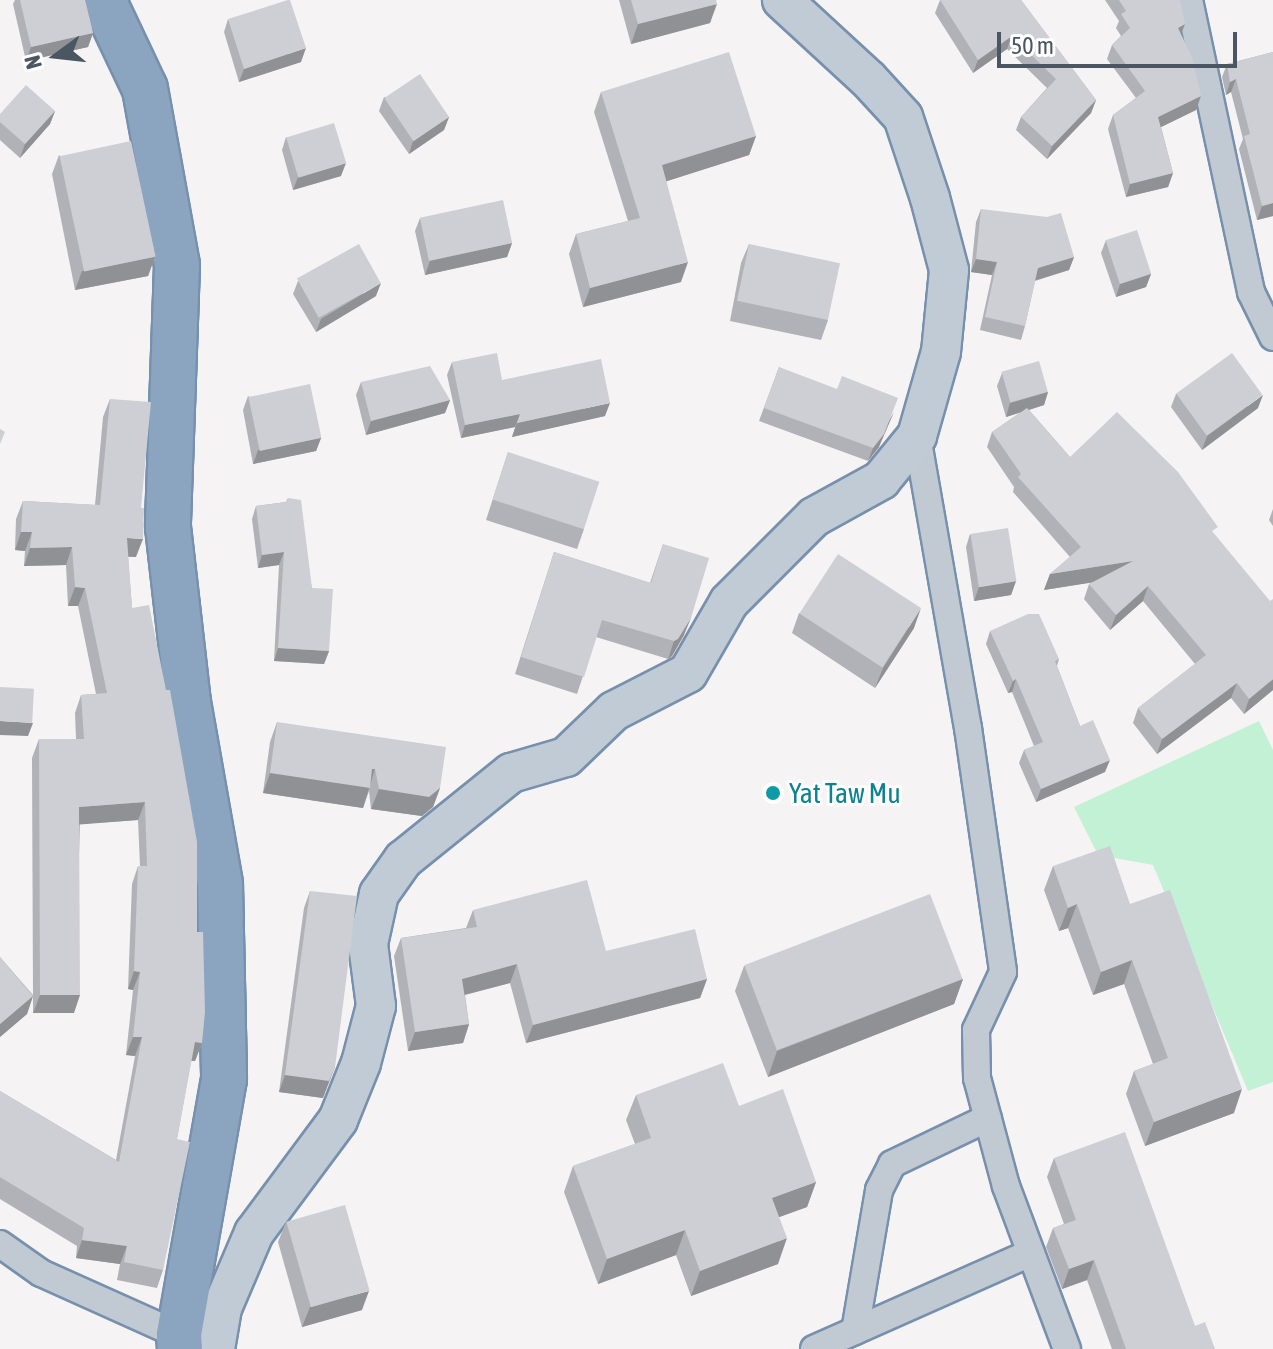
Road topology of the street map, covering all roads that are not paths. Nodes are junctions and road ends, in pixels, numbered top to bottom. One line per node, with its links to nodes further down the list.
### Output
1 (103, 0): 10 (highway)
2 (782, 0): 5 (street)
3 (1189, 0): 4 (street)
4 (1273, 337)
5 (917, 436): 6 (street); 10 (street)
6 (988, 1118): 8 (street); 9 (street)
7 (0, 1244): 10 (street)
8 (1031, 1253): 9 (street); 12 (street)
9 (855, 1331): 11 (street)
10 (191, 1344)
11 (826, 1347)
12 (1067, 1349)

